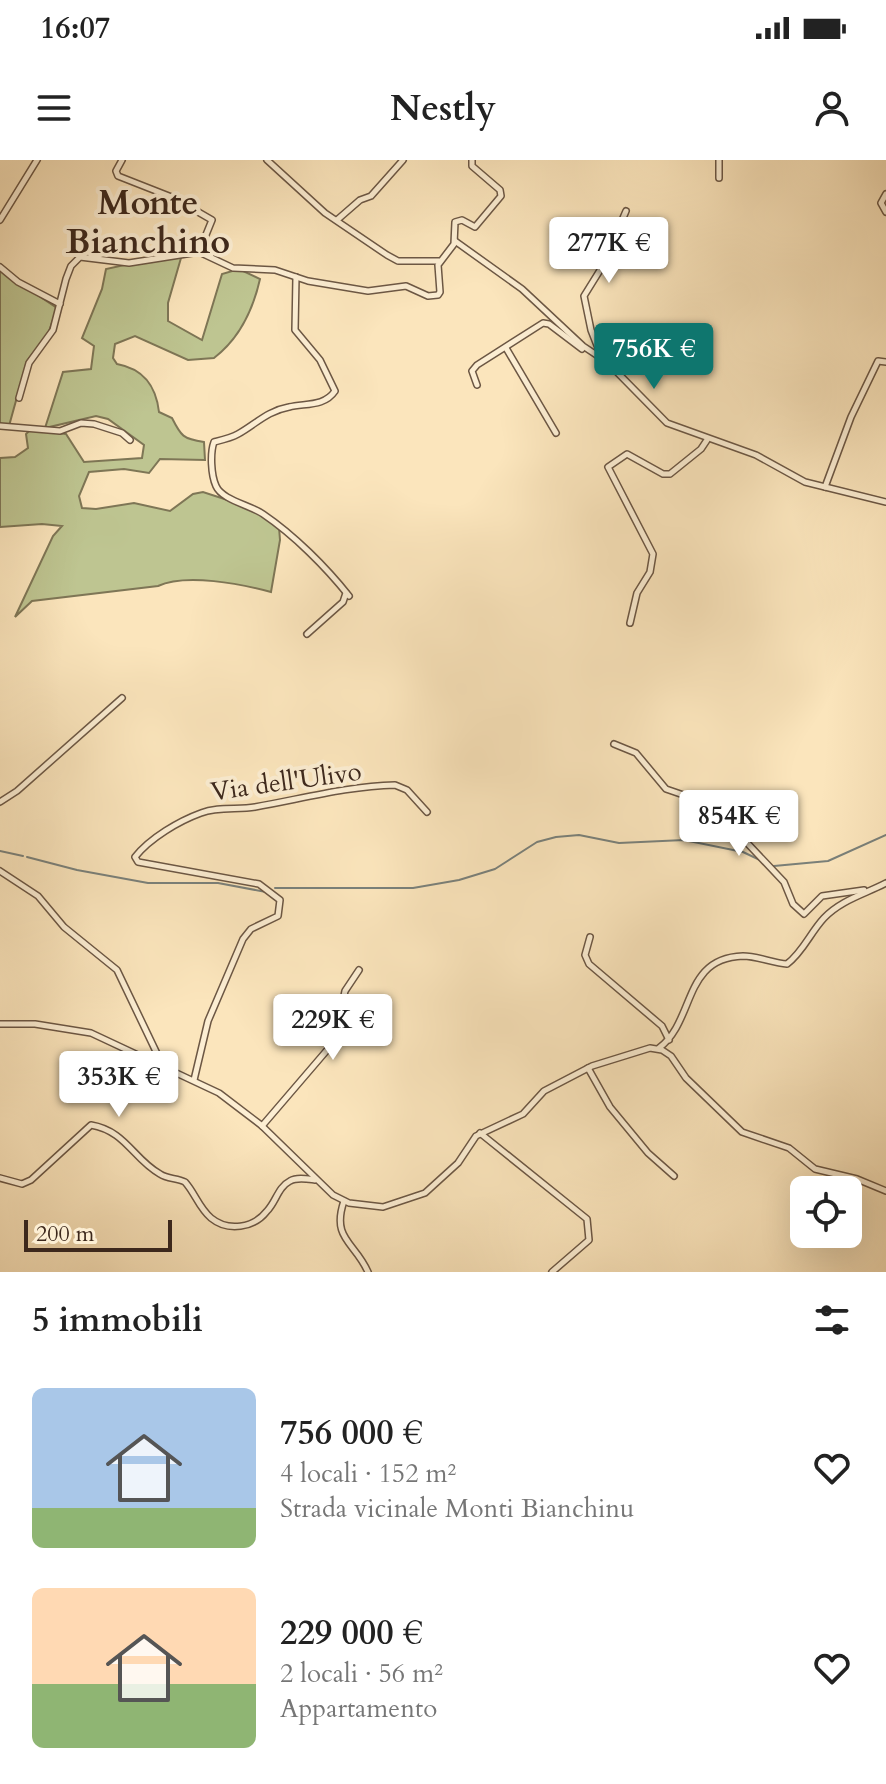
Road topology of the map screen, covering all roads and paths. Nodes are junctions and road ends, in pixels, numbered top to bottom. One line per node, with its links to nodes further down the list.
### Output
1 (37, 160): 11 (street)
2 (122, 160): 14 (street)
3 (267, 160): 12 (street)
4 (403, 160): 12 (street)
5 (472, 160): 13 (street)
6 (719, 160): 7 (street)
7 (719, 178)
8 (886, 194): 10 (street)
9 (626, 211): 20 (street)
10 (886, 212)
11 (0, 220)
12 (337, 220): 15 (street)
13 (455, 241): 15 (street); 20 (street)
14 (199, 252): 17 (street); 18 (street)
15 (440, 261): 17 (street)
16 (0, 267): 18 (street)
17 (296, 277): 31 (street)
18 (60, 304): 23 (street)
19 (506, 348): 20 (street); 22 (street); 25 (street)
20 (605, 360): 27 (street)
21 (886, 362): 28 (street)
22 (477, 385)
23 (19, 398)
24 (0, 426): 26 (street)
25 (556, 433)
26 (130, 440)
27 (707, 440): 28 (street); 30 (street)
28 (825, 487): 29 (street)
29 (886, 502)
30 (630, 623)
31 (307, 634)
32 (122, 698): 34 (street)
33 (614, 744): 38 (street)
34 (0, 802)
35 (427, 812): 46 (street, Via dell'Ulivo)
36 (0, 871): 44 (street)
37 (886, 883): 38 (street)
38 (864, 890): 42 (street)
39 (590, 937): 42 (street)
40 (359, 970): 47 (street)
41 (0, 1024): 44 (street)
42 (669, 1040): 43 (street)
43 (658, 1048): 45 (street); 52 (street)
44 (162, 1063): 46 (street)
45 (588, 1068): 48 (street); 49 (street)
46 (194, 1080): 47 (street)
47 (262, 1126): 51 (street)
48 (480, 1133): 53 (street); 55 (street)
49 (674, 1176)
50 (0, 1178): 51 (street)
51 (316, 1180): 53 (street)
52 (886, 1191)
53 (344, 1201): 54 (street)
54 (368, 1272)
55 (552, 1272)

